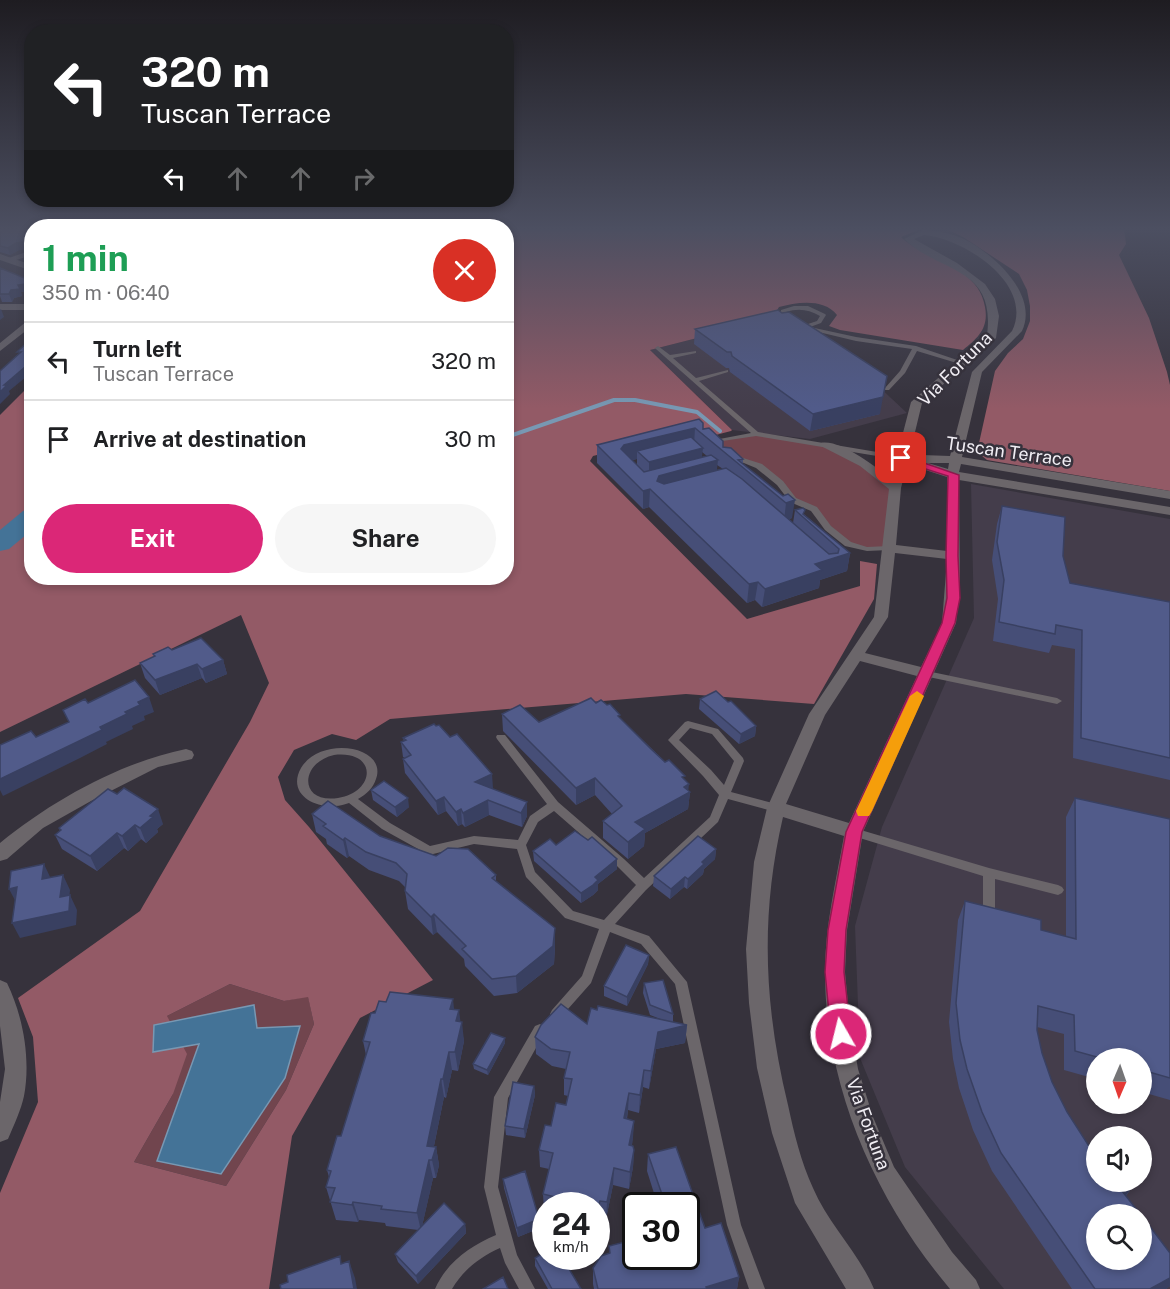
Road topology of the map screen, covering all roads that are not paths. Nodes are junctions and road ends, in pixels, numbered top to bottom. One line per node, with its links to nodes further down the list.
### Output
1 (985, 288): 12 (street, Via Fortuna)
2 (1011, 288): 13 (street, Via Fortuna)
3 (0, 307): 4 (street)
4 (24, 307)
5 (24, 327): 7 (street)
6 (804, 327): 6 (lane); 9 (lane)
7 (0, 348)
8 (658, 348): 11 (lane)
9 (916, 348): 12 (lane); 16 (lane)
10 (694, 351): 11 (lane)
11 (669, 357): 15 (lane)
12 (960, 362): 13 (street); 20 (street, Via Fortuna)
13 (980, 367): 22 (street, Via Fortuna)
14 (726, 370): 15 (lane)
15 (694, 380): 17 (lane)
16 (887, 389)
17 (756, 434): 18 (lane); 19 (lane)
18 (705, 443)
19 (825, 445): 20 (lane); 23 (street)
20 (901, 458): 22 (street, Tuscan Terrace); 23 (street, Via Fortuna)
21 (726, 462): 26 (lane)
22 (955, 467): 24 (street, Tuscan Terrace); 25 (street, Tuscan Terrace); 29 (street, Via Fortuna)
23 (895, 488): 28 (street, Via Fortuna)
24 (1170, 495)
25 (1170, 511)
26 (819, 516): 27 (lane); 28 (lane)
27 (808, 519)
28 (889, 548): 29 (street); 30 (street, Via Fortuna)
29 (952, 556): 31 (street, Via Fortuna)
30 (856, 655): 31 (street); 38 (street, Via Fortuna)
31 (927, 674): 32 (lane); 39 (street, Via Fortuna)
32 (1057, 701)
33 (501, 737): 37 (lane)
34 (186, 755): 41 (street)
35 (725, 794): 35 (lane); 38 (lane); 43 (lane)
36 (351, 799): 36 (lane); 40 (lane)
37 (554, 805): 40 (lane); 43 (lane)
38 (776, 808): 39 (street); 53 (street, Via Fortuna)
39 (854, 832): 42 (lane); 54 (street, Via Fortuna)
40 (521, 845): 46 (lane)
41 (0, 854)
42 (989, 873): 44 (lane); 45 (lane)
43 (642, 886): 46 (lane)
44 (1058, 890)
45 (989, 916)
46 (606, 926): 49 (lane); 52 (lane)
47 (0, 989): 48 (street)
48 (0, 1131)
49 (505, 1239): 50 (lane); 51 (lane)
50 (443, 1289)
51 (527, 1289)
52 (757, 1289)
53 (861, 1289)
54 (967, 1289)

